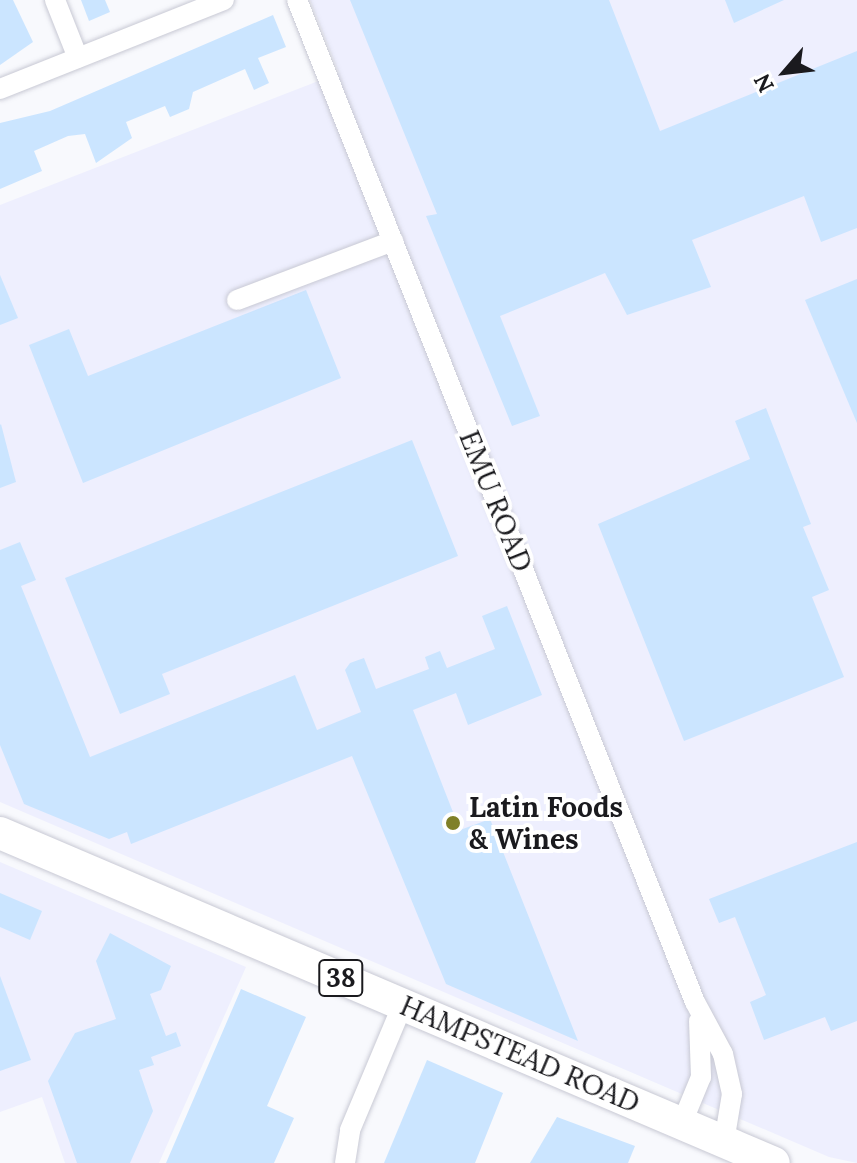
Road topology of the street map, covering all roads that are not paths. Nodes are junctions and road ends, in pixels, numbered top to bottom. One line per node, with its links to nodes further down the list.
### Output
1 (55, 0): 4 (street)
2 (224, 0): 4 (street)
3 (297, 0): 6 (street, EMU ROAD)
4 (78, 58): 5 (street)
5 (0, 89)
6 (393, 241): 7 (street); 9 (street, EMU ROAD)
7 (237, 300)
8 (0, 833): 10 (main road, HAMPSTEAD ROAD / 38)
9 (695, 1002): 11 (street, EMU ROAD); 12 (street, EMU ROAD)
10 (403, 1004): 11 (main road, HAMPSTEAD ROAD / 38); 13 (street)
11 (682, 1123): 12 (main road, HAMPSTEAD ROAD / 38)
12 (724, 1142): 14 (main road, HAMPSTEAD ROAD / 38)
13 (345, 1163)
14 (774, 1163)

